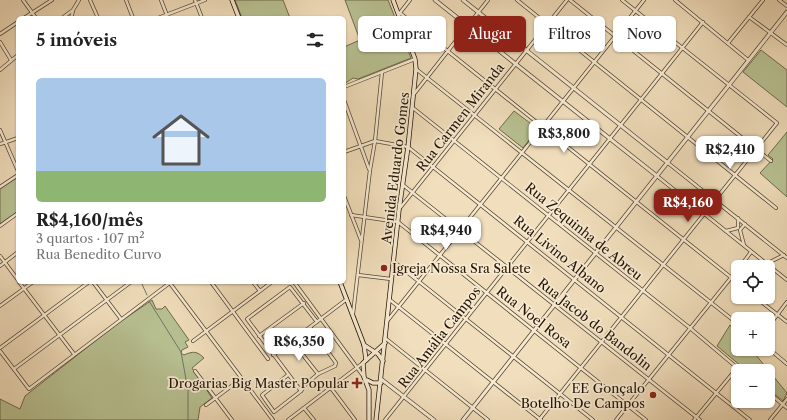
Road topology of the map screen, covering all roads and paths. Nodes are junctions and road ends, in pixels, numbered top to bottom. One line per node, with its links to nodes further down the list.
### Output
1 (23, 0): 27 (street)
2 (52, 0): 27 (street)
3 (79, 0): 23 (street)
4 (90, 0): 33 (street)
5 (126, 0): 34 (street)
6 (161, 0): 35 (street)
7 (205, 0): 21 (street)
8 (232, 0): 37 (main road)
9 (393, 0): 28 (main road, Avenida Eduardo Gomes)
10 (410, 0): 28 (street)
11 (436, 0): 38 (street)
12 (463, 0): 25 (street)
13 (488, 0): 25 (street)
14 (517, 0): 41 (street)
15 (568, 0): 42 (street, Rua Carmen Miranda); 48 (street)
16 (622, 0): 24 (street)
17 (644, 0): 24 (street)
18 (675, 0): 45 (street)
19 (763, 0): 44 (street)
20 (779, 0): 22 (street)
21 (196, 2): 35 (street); 36 (street)
22 (787, 6)
23 (73, 10): 31 (street); 32 (street)
24 (635, 11): 43 (street); 56 (street)
25 (478, 12): 39 (street); 40 (street)
26 (787, 12): 49 (street)
27 (32, 13): 29 (street); 30 (street)
28 (399, 14): 58 (street); 64 (main road, Avenida Eduardo Gomes)
29 (27, 16)
30 (34, 16)
31 (65, 16)
32 (72, 16)
33 (97, 16)
34 (132, 16)
35 (167, 16)
36 (201, 16)
37 (238, 16)
38 (456, 16)
39 (475, 16)
40 (483, 16)
41 (539, 16)
42 (554, 16)
43 (631, 16)
44 (749, 17): 49 (street); 53 (street)
45 (703, 22): 53 (street); 56 (street, Rua Amália Campos)
46 (16, 23): 47 (street)
47 (0, 34)
48 (613, 34)
49 (770, 34): 55 (street); 65 (street)
50 (613, 38): 67 (street)
51 (534, 40): 57 (street, Rua Carmen Miranda)
52 (0, 42): 66 (street)
53 (728, 42): 65 (street)
54 (454, 44): 58 (street)
55 (787, 45)
56 (682, 49): 72 (street, Rua Amália Campos); 74 (street)
57 (526, 50): 76 (street)
58 (448, 52): 73 (street); 77 (street)
59 (501, 52): 68 (street)
60 (524, 52): 68 (street, Rua Carmen Miranda)
61 (582, 52): 67 (street)
62 (635, 52): 72 (street)
63 (16, 57): 66 (street)
64 (415, 59): 69 (main road, Avenida Eduardo Gomes); 71 (street)
65 (748, 60): 74 (street)
66 (12, 61): 70 (street)
67 (594, 62): 76 (street); 79 (street)
68 (515, 63): 77 (street, Rua Carmen Miranda); 80 (street)
69 (416, 69): 73 (street); 78 (main road, Avenida Eduardo Gomes)
70 (0, 70)
71 (382, 72): 75 (street); 91 (street)
72 (662, 74): 79 (street, Rua Amália Campos); 83 (street)
73 (427, 78): 78 (street); 84 (street)
74 (729, 85): 83 (street); 97 (street)
75 (346, 86)
76 (574, 87): 80 (street); 86 (street)
77 (495, 89): 84 (street, Rua Carmen Miranda); 85 (street)
78 (414, 94): 82 (main road, Avenida Eduardo Gomes)
79 (642, 99): 86 (street, Rua Amália Campos); 88 (street)
80 (562, 101): 85 (street); 90 (street)
81 (346, 105): 95 (street)
82 (412, 108): 92 (street, Rua Zequinha de Abreu); 96 (main road, Avenida Eduardo Gomes)
83 (710, 111): 88 (street); 97 (street)
84 (475, 116): 92 (street, Rua Carmen Miranda); 99 (street)
85 (542, 126): 99 (street); 102 (street)
86 (620, 126): 90 (street, Rua Amália Campos); 101 (street)
87 (0, 130): 93 (street)
88 (688, 137): 101 (street); 106 (street)
89 (16, 139): 93 (street)
90 (610, 139): 102 (street, Rua Amália Campos); 108 (street)
91 (375, 141): 95 (street, Rua Livino Albano); 96 (street, Rua Livino Albano); 105 (street)
92 (455, 141): 104 (street, Rua Carmen Miranda); 109 (street, Rua Zequinha de Abreu)
93 (5, 143): 94 (street); 103 (street)
94 (0, 144)
95 (361, 146): 98 (street, Rua Livino Albano); 105 (street)
96 (408, 147): 104 (street, Rua Livino Albano); 110 (main road, Avenida Eduardo Gomes)
97 (756, 149): 100 (street); 106 (street)
98 (346, 151)
99 (522, 152): 109 (street); 112 (street)
100 (771, 161)
101 (668, 163): 108 (street); 114 (street)
102 (589, 164): 112 (street, Rua Amália Campos); 116 (street)
103 (16, 167)
104 (433, 167): 113 (street, Rua Carmen Miranda); 117 (street, Rua Livino Albano)
105 (370, 170): 124 (street)
106 (735, 174): 114 (street); 118 (street)
107 (16, 176): 111 (street)
108 (657, 176): 116 (street); 121 (street)
109 (502, 178): 117 (street); 123 (street, Rua Zequinha de Abreu)
110 (403, 185): 113 (street, Rua Jacob do Bandolin); 119 (main road, Avenida Eduardo Gomes)
111 (0, 187)
112 (568, 190): 123 (street, Rua Amália Campos); 129 (street)
113 (412, 193): 119 (street, Rua Carmen Miranda); 131 (street, Rua Jacob do Bandolin)
114 (715, 200): 125 (street)
115 (346, 201): 122 (street)
116 (637, 202): 129 (street); 133 (street)
117 (481, 204): 131 (street); 135 (street, Rua Livino Albano)
118 (776, 208)
119 (399, 210): 126 (main road, Avenida Eduardo Gomes)
120 (16, 214): 128 (street)
121 (704, 214): 132 (street); 133 (street)
122 (351, 215): 124 (street); 134 (street)
123 (548, 216): 135 (street, Rua Amália Campos); 139 (street, Rua Zequinha de Abreu)
124 (364, 217): 126 (street); 134 (street)
125 (738, 218): 127 (street); 130 (street)
126 (398, 222): 142 (street, Rua Noel Rosa); 147 (main road, Avenida Eduardo Gomes)
127 (745, 224): 130 (street); 140 (street)
128 (0, 226)
129 (617, 228): 139 (street); 149 (street)
130 (739, 229): 132 (street); 136 (street)
131 (461, 230): 142 (street); 151 (street, Rua Jacob do Bandolin)
132 (726, 232): 136 (street)
133 (684, 240): 149 (street); 155 (street)
134 (362, 241): 153 (street)
135 (528, 241): 151 (street, Rua Amália Campos); 157 (street, Rua Livino Albano)
136 (744, 246): 137 (street)
137 (751, 252): 144 (street); 145 (street)
138 (16, 253): 148 (street)
139 (596, 254): 157 (street); 174 (street, Rua Zequinha de Abreu)
140 (784, 255): 143 (street); 146 (street)
141 (0, 256): 148 (street)
142 (440, 256): 159 (street); 175 (street, Rua Noel Rosa)
143 (787, 258)
144 (745, 260)
145 (761, 260)
146 (774, 260)
147 (393, 261): 156 (main road, Avenida Eduardo Gomes); 159 (street)
148 (4, 262): 150 (street); 154 (street)
149 (664, 265): 174 (street); 181 (street)
150 (0, 266)
151 (506, 267): 175 (street, Rua Amália Campos); 183 (street, Rua Jacob do Bandolin)
152 (775, 271): 158 (street)
153 (358, 275): 156 (street); 187 (street)
154 (16, 277)
155 (731, 278): 181 (street)
156 (392, 279): 178 (main road, Avenida Eduardo Gomes)
157 (575, 280): 183 (street); 190 (street, Rua Livino Albano)
158 (787, 280)
159 (418, 281): 185 (street); 194 (street)
160 (21, 284): 172 (street)
161 (30, 284): 172 (street)
162 (86, 284): 189 (street)
163 (94, 284): 177 (street)
164 (128, 284): 177 (street)
165 (167, 284): 192 (street)
166 (171, 284): 202 (street)
167 (212, 284): 186 (street)
168 (255, 284): 173 (street)
169 (269, 284): 173 (street)
170 (295, 284): 193 (street)
171 (341, 284): 176 (main road)
172 (24, 288): 184 (street); 189 (street)
173 (260, 291): 186 (street)
174 (643, 291): 190 (street); 200 (street, Rua Zequinha de Abreu)
175 (486, 292): 194 (street, Rua Amália Campos); 201 (street, Rua Noel Rosa)
176 (347, 299): 187 (main road); 193 (street)
177 (106, 300): 192 (street); 203 (street)
178 (390, 300): 185 (street); 196 (main road, Avenida Eduardo Gomes)
179 (787, 302): 188 (street)
180 (304, 303): 197 (street); 204 (street); 204 (street)
181 (711, 303): 195 (street); 200 (street)
182 (764, 304): 188 (street)
183 (555, 305): 201 (street); 208 (street, Rua Jacob do Bandolin)
184 (0, 306)
185 (398, 306): 196 (street); 209 (street)
186 (233, 312): 202 (street); 218 (street)
187 (353, 314): 210 (main road)
188 (778, 314): 191 (street); 198 (street)
189 (44, 315): 203 (street); 211 (street)
190 (622, 317): 208 (street); 214 (street, Rua Livino Albano)
191 (775, 318)
192 (121, 319): 213 (street)
193 (321, 319): 197 (street); 223 (street)
194 (466, 319): 209 (street, Rua Amália Campos); 217 (street)
195 (731, 319)
196 (387, 320): 205 (main road, Avenida Eduardo Gomes)
197 (317, 322): 199 (street)
198 (787, 322)
199 (310, 328): 207 (street); 228 (street)
200 (690, 328): 214 (street); 221 (street, Rua Zequinha de Abreu)
201 (535, 330): 217 (street); 224 (street, Rua Noel Rosa)
202 (206, 332): 206 (street); 232 (street)
203 (60, 335): 213 (street); 225 (street)
204 (259, 336): 216 (street)
205 (385, 340): 212 (main road); 220 (main road, Avenida Eduardo Gomes); 226 (street)
206 (193, 341)
207 (292, 341): 216 (street); 228 (street)
208 (602, 342): 224 (street); 233 (street, Rua Jacob do Bandolin)
209 (446, 344): 226 (street, Rua Amália Campos); 235 (street)
210 (364, 345): 212 (main road); 219 (main road)
211 (0, 349): 225 (street)
212 (375, 352): 219 (main road); 220 (main road)
213 (74, 354): 225 (street)
214 (669, 354): 233 (street); 238 (street, Rua Livino Albano)
215 (775, 354): 222 (street)
216 (273, 355): 229 (street)
217 (514, 356): 235 (street); 239 (street)
218 (268, 359)
219 (365, 361): 223 (street); 231 (main road)
220 (383, 362): 234 (main road, Avenida Eduardo Gomes)
221 (732, 364)
222 (787, 364)
223 (357, 368): 231 (street); 236 (street)
224 (582, 368): 239 (street); 246 (street, Rua Noel Rosa)
225 (14, 369)
226 (425, 370): 240 (street, Rua Amália Campos); 248 (street)
227 (195, 371): 241 (street)
228 (318, 374): 237 (street)
229 (288, 375): 237 (street); 237 (street)
230 (731, 375): 238 (street)
231 (365, 378): 234 (main road); 256 (main road)
232 (241, 379): 241 (street); 252 (street)
233 (649, 379): 246 (street); 250 (street, Rua Jacob do Bandolin)
234 (381, 381): 240 (street); 257 (main road, Avenida Eduardo Gomes)
235 (493, 382): 248 (street); 262 (street)
236 (331, 388): 247 (street); 255 (street)
237 (301, 391)
238 (717, 392): 250 (street); 267 (street, Rua Livino Albano)
239 (560, 394): 262 (street); 263 (street)
240 (404, 397): 258 (street, Rua Amália Campos); 259 (street)
241 (215, 398): 245 (street); 251 (street)
242 (775, 398): 244 (street)
243 (787, 399): 244 (street)
244 (783, 404): 249 (street); 268 (street)
245 (206, 405)
246 (627, 406): 264 (street); 265 (street, Rua Noel Rosa)
247 (304, 408): 253 (street); 254 (street)
248 (472, 408): 260 (street); 261 (street)
249 (787, 408)
250 (695, 419): 266 (street, Rua Jacob do Bandolin)
251 (232, 420)
252 (273, 420)
253 (288, 420)
254 (314, 420)
255 (355, 420)
256 (370, 420)
257 (376, 420)
258 (386, 420)
259 (434, 420)
260 (463, 420)
261 (488, 420)
262 (540, 420)
263 (593, 420)
264 (616, 420)
265 (646, 420)
266 (700, 420)
267 (750, 420)
268 (770, 420)

